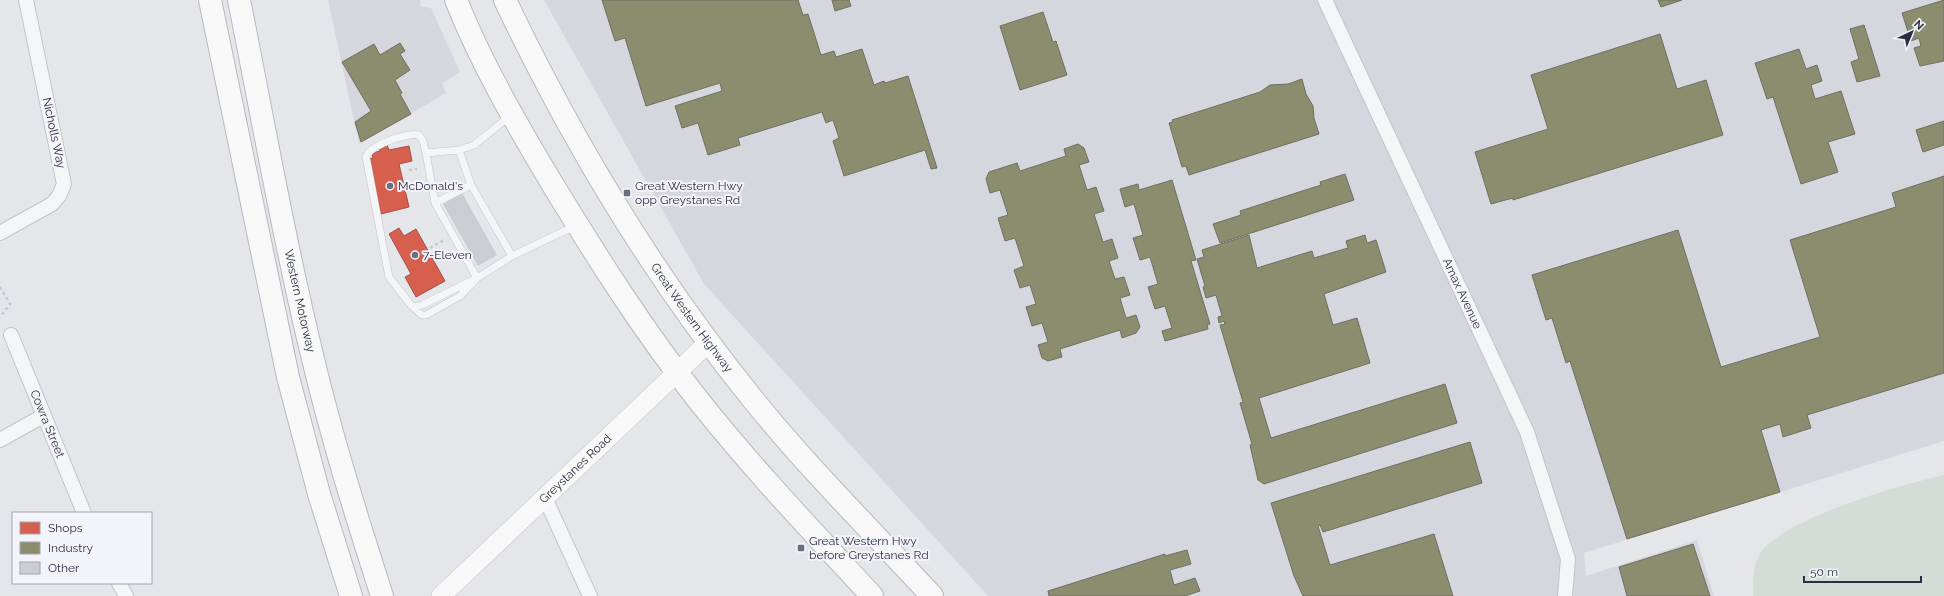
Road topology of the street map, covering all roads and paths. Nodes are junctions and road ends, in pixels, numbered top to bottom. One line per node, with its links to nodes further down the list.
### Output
1 (26, 0): 13 (street, Nicholls Way)
2 (210, 0): 30 (highway)
3 (239, 0): 31 (highway, Western Motorway)
4 (456, 0): 7 (highway)
5 (505, 0): 22 (highway, Great Western Highway)
6 (1324, 0): 36 (street, Amax Avenue)
7 (512, 114): 8 (lane); 12 (highway)
8 (459, 150): 9 (lane); 10 (lane)
9 (426, 153): 11 (lane); 19 (lane)
10 (471, 185): 11 (lane); 16 (lane)
11 (435, 203): 14 (lane)
12 (577, 225): 16 (lane); 23 (highway)
13 (0, 232)
14 (452, 235): 15 (path); 17 (lane)
15 (430, 248)
16 (512, 256): 17 (lane)
17 (477, 278): 19 (lane); 19 (lane)
18 (0, 287): 20 (path)
19 (411, 305)
20 (0, 317)
21 (11, 335): 24 (street, Cowra Street)
22 (709, 342): 23 (main road, Greystanes Road); 35 (highway, Great Western Highway)
23 (677, 372): 26 (main road, Greystanes Road); 34 (highway)
24 (43, 416): 25 (street); 27 (street, Cowra Street)
25 (0, 440)
26 (545, 498): 32 (main road, Greystanes Road); 33 (street)
27 (84, 512)
28 (120, 584): 29 (street)
29 (126, 596)
30 (351, 596)
31 (382, 596)
32 (441, 596)
33 (590, 596)
34 (872, 596)
35 (932, 596)
36 (1565, 596)

